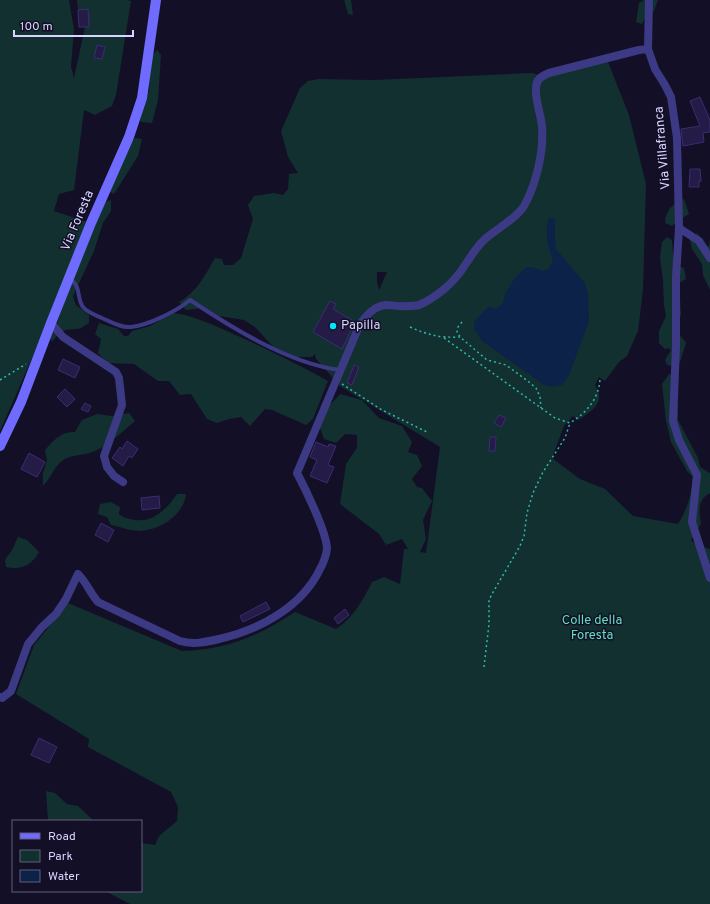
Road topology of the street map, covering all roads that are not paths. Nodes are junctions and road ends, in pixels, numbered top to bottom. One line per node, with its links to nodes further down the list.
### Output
1 (156, 0): 6 (main road, Via Foresta)
2 (648, 0): 3 (street, Via Villafranca)
3 (648, 49): 4 (street, Via Villafranca); 8 (street)
4 (679, 228): 5 (street); 11 (street, Via Villafranca)
5 (710, 258)
6 (68, 279): 7 (main road, Via Foresta); 8 (lane)
7 (51, 323): 9 (main road, Via Foresta); 10 (street)
8 (339, 374): 12 (street)
9 (0, 446)
10 (122, 482)
11 (710, 578)
12 (0, 697)

